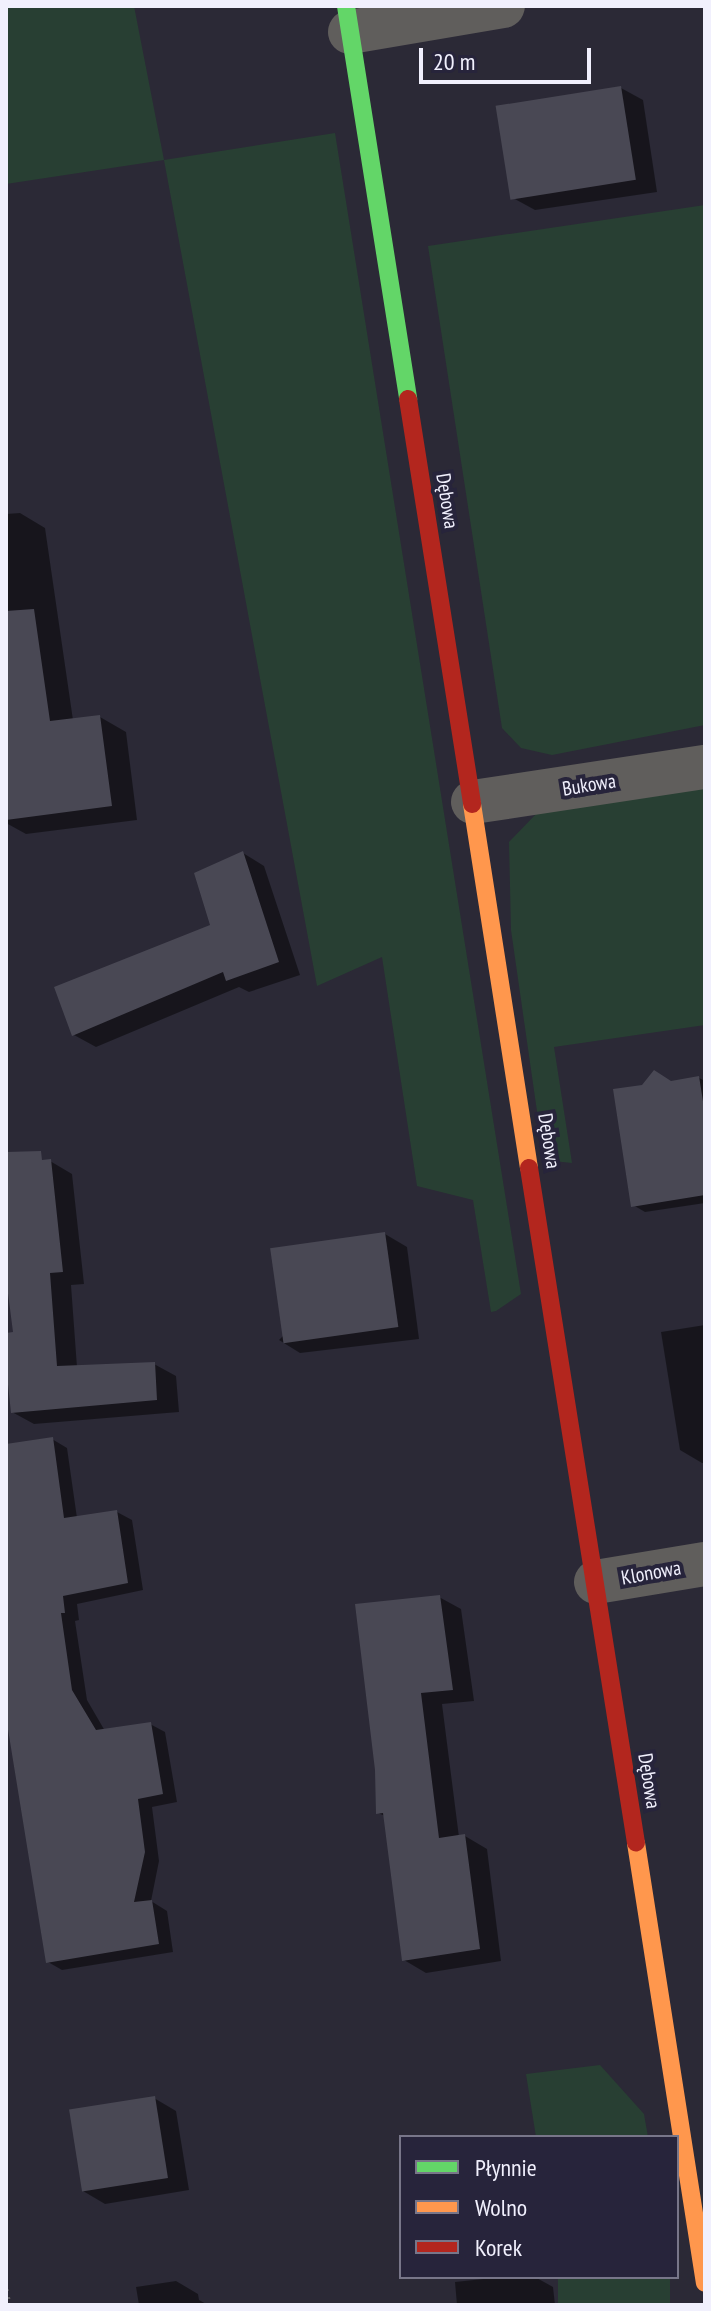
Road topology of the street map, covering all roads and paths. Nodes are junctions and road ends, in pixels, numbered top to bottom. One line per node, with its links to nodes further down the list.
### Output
1 (503, 6): 2 (street)
2 (348, 19): 4 (street, Dębowa)
3 (705, 767): 4 (street, Bukowa)
4 (473, 802): 6 (street, Dębowa)
5 (705, 1564): 6 (street, Klonowa)
6 (596, 1582): 7 (street, Dębowa)
7 (705, 2283)
8 (6, 2289): 9 (path)
9 (9, 2305)

